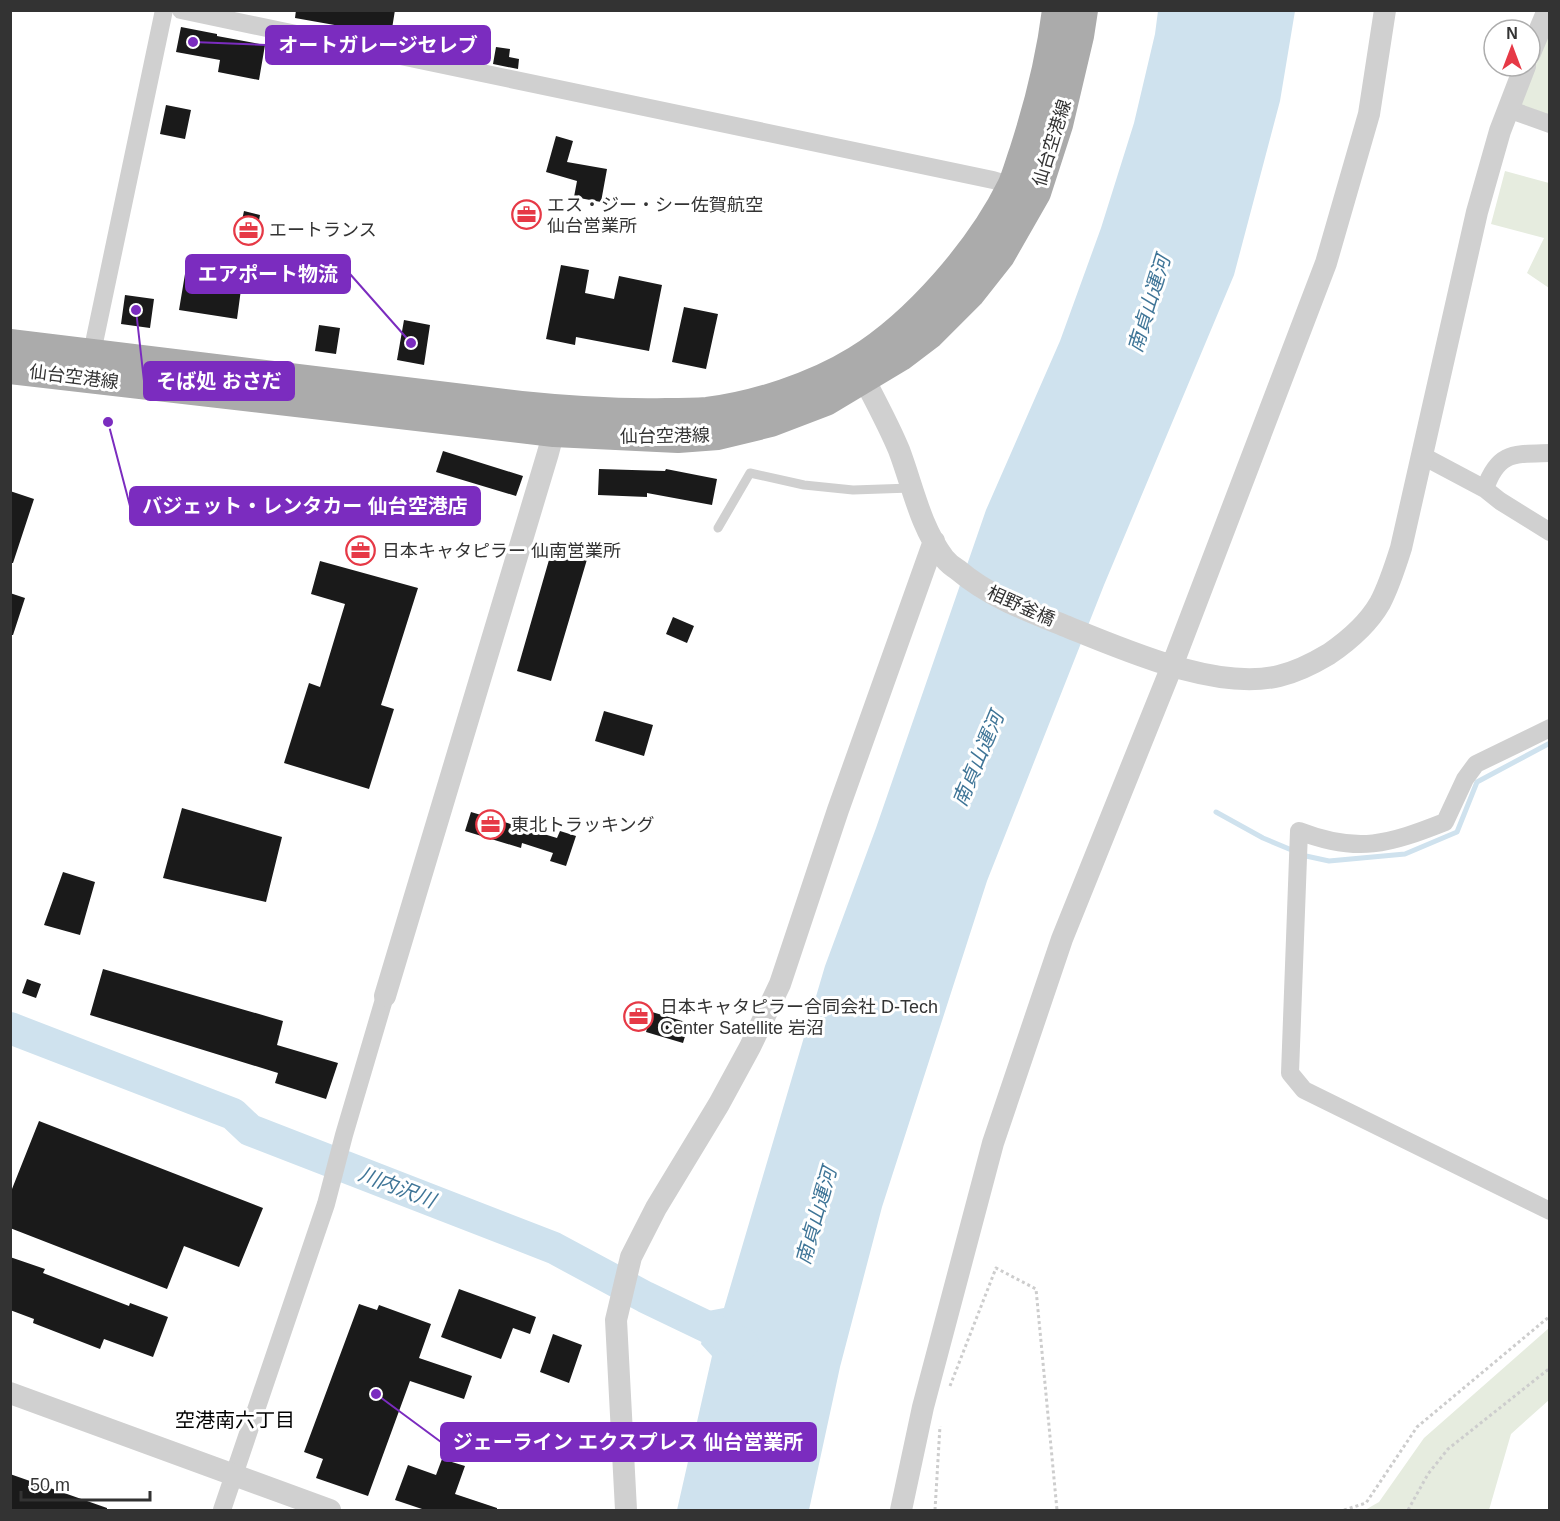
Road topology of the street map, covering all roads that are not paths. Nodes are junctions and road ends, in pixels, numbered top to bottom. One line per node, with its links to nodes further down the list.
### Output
1 (164, 10): 13 (street)
2 (182, 10): 11 (street)
3 (1056, 10): 11 (main road, 仙台空港線)
4 (1084, 10): 11 (main road, 仙台空港線)
5 (1385, 10): 24 (street)
6 (1548, 10): 7 (street)
7 (1542, 24)
8 (1520, 78): 9 (street, 相野釜橋)
9 (1508, 109): 10 (street); 18 (street, 相野釜橋)
10 (1550, 124)
11 (1024, 189): 15 (main road, 仙台空港線)
12 (10, 343): 13 (main road, 仙台空港線)
13 (90, 365): 14 (main road, 仙台空港線); 16 (main road, 仙台空港線)
14 (10, 370)
15 (860, 371): 16 (main road, 仙台空港線); 19 (street)
16 (556, 421): 26 (street)
17 (1550, 453): 20 (street)
18 (1421, 455): 20 (street); 24 (street, 相野釜橋)
19 (911, 488): 21 (lane); 23 (street)
20 (1485, 489): 22 (street)
21 (717, 528)
22 (1550, 532)
23 (940, 550): 24 (street, 相野釜橋); 32 (street)
24 (1172, 666): 33 (street)
25 (1550, 728): 27 (street)
26 (386, 996): 29 (street)
27 (1550, 1211)
28 (10, 1393): 29 (street)
29 (235, 1476): 30 (street); 31 (street)
30 (222, 1510)
31 (330, 1510)
32 (626, 1510)
33 (901, 1510)

